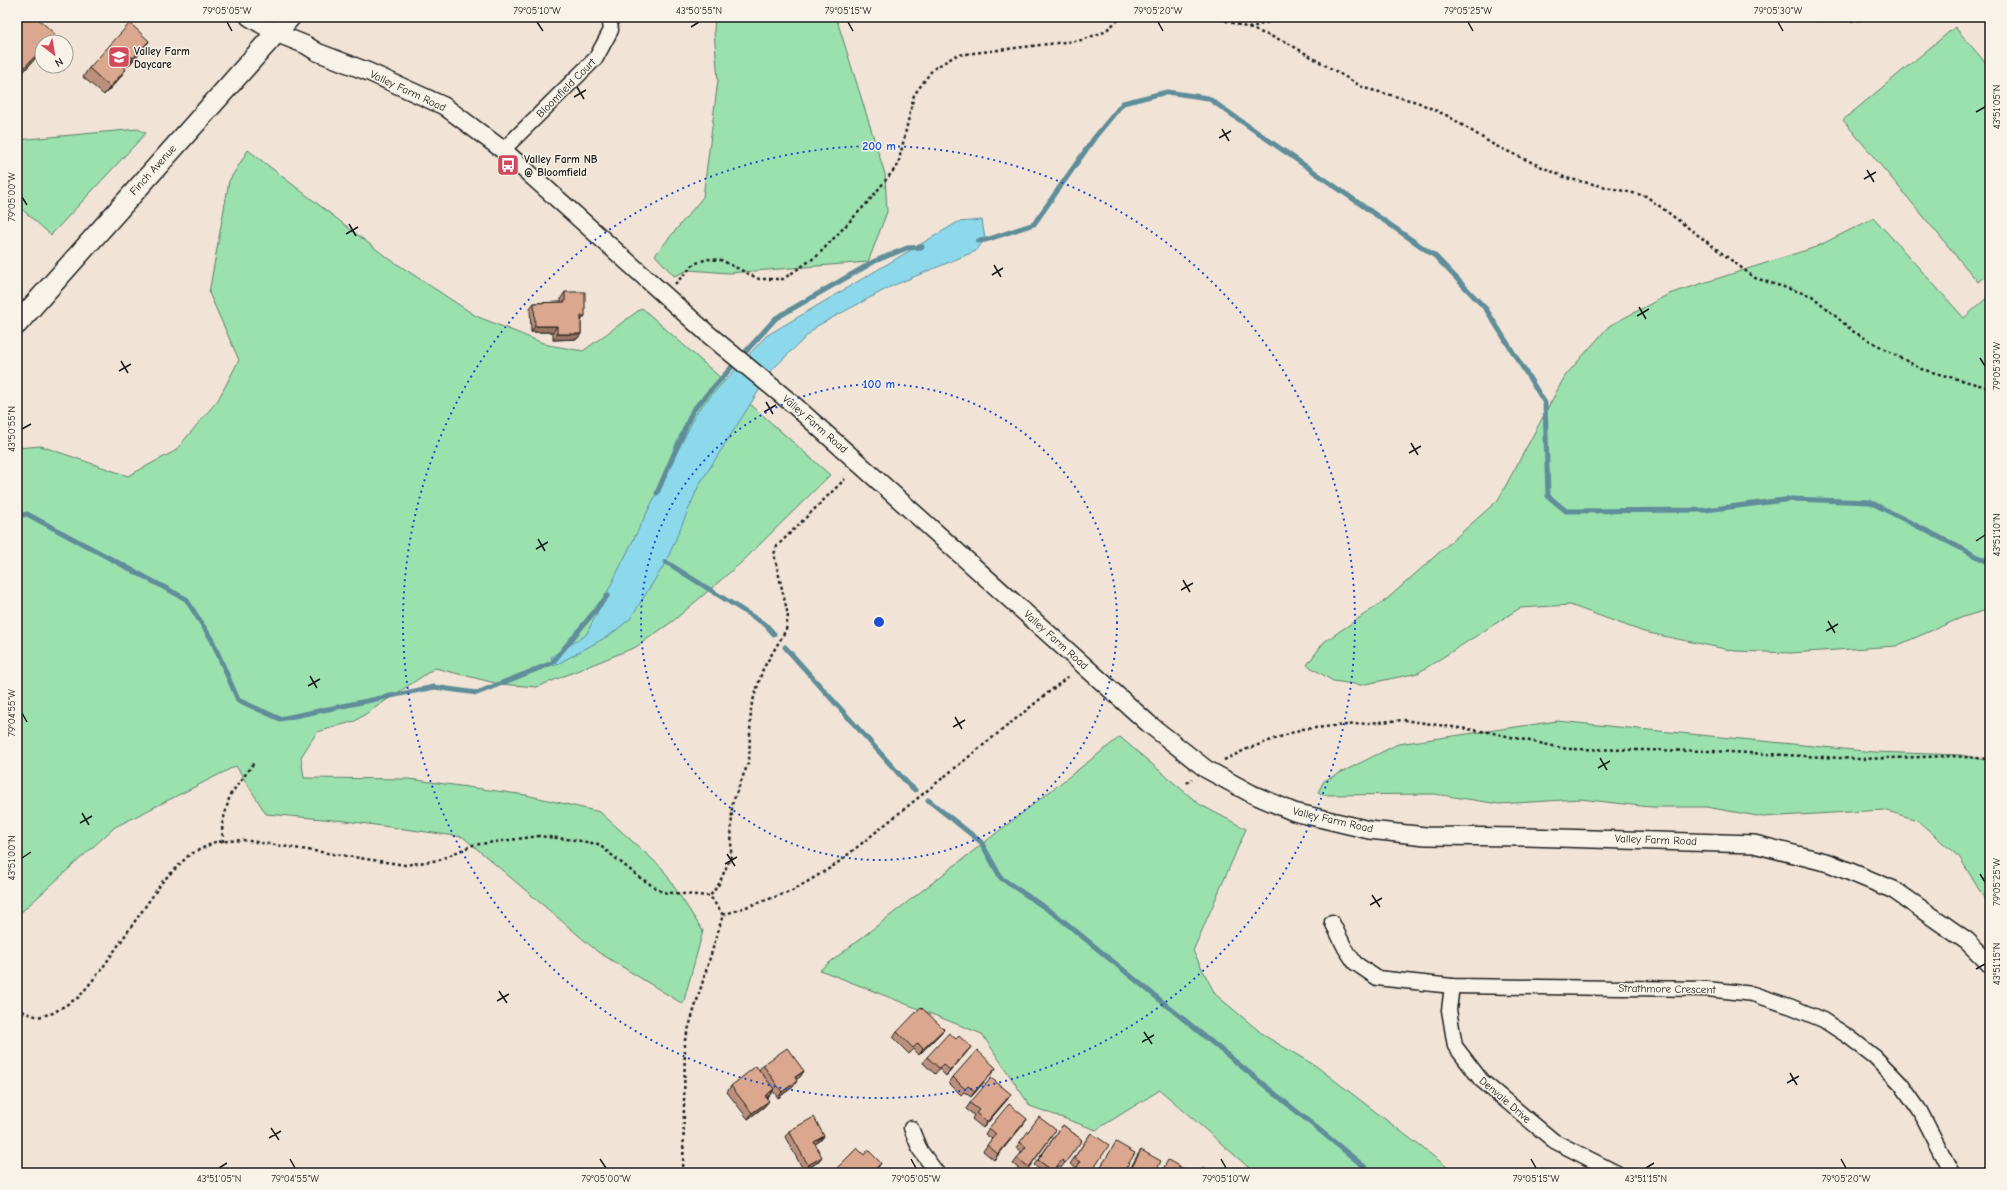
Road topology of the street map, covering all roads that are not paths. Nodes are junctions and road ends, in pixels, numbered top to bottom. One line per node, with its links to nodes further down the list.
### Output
1 (249, 17): 4 (street, Valley Farm Road)
2 (290, 17): 4 (main road, Finch Avenue)
3 (609, 17): 5 (street, Bloomfield Court)
4 (276, 32): 5 (street, Valley Farm Road); 6 (main road, Finch Avenue)
5 (504, 150): 8 (street, Valley Farm Road)
6 (17, 324)
7 (1332, 922): 9 (street, Strathmore Crescent)
8 (1990, 964)
9 (1452, 986): 12 (street, Denvale Drive); 13 (street, Strathmore Crescent)
10 (911, 1128): 11 (street)
11 (937, 1173)
12 (1617, 1173)
13 (1952, 1173)

